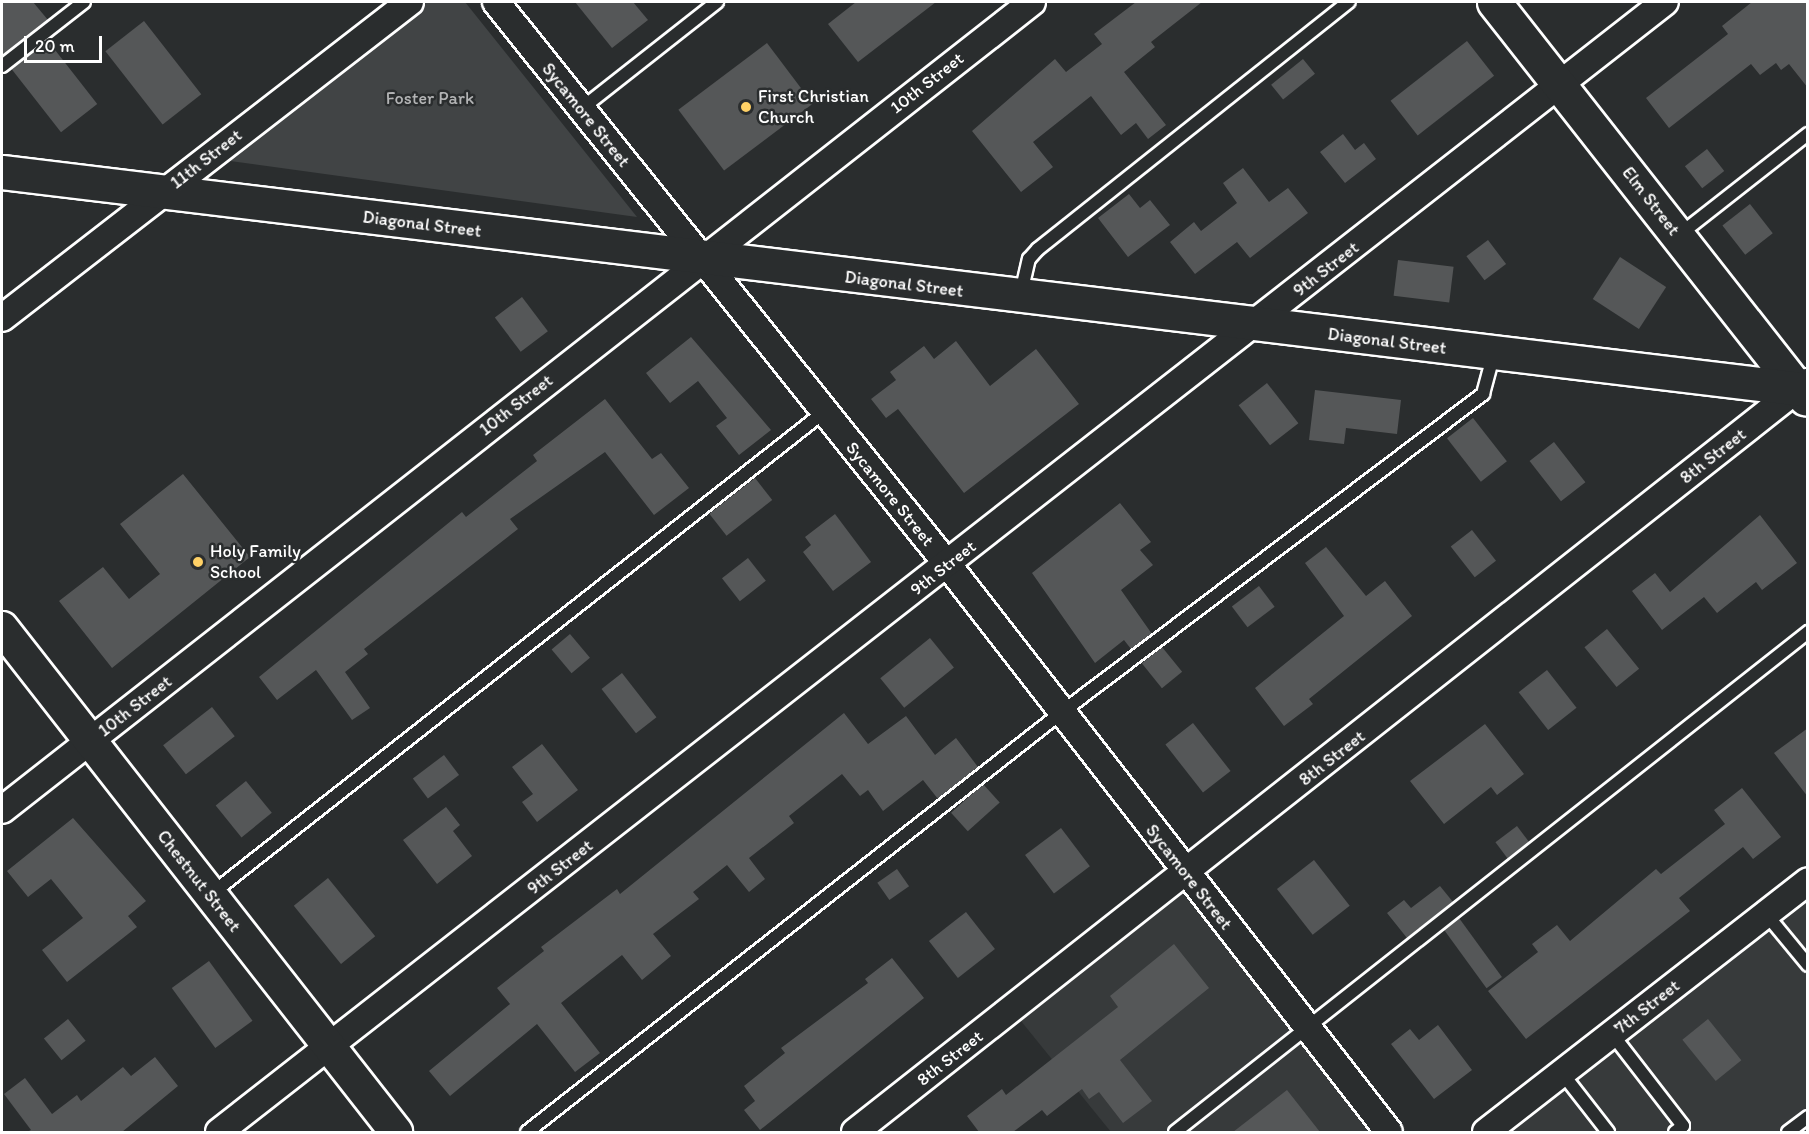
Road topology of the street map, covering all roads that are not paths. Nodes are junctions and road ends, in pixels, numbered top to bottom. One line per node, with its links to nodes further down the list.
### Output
1 (84, 2): 9 (lane)
2 (410, 2): 14 (street, 11th Street)
3 (496, 2): 11 (street, Sycamore Street)
4 (717, 2): 11 (lane)
5 (1032, 2): 16 (street, 10th Street)
6 (1348, 2): 17 (lane)
7 (1494, 2): 10 (main road, Elm Street)
8 (1665, 2): 10 (street, 9th Street)
9 (2, 66)
10 (1559, 85): 15 (main road, Elm Street); 19 (street, 9th Street)
11 (581, 109): 16 (street, Sycamore Street)
12 (1808, 134): 15 (lane)
13 (2, 172): 14 (main road, Diagonal Street)
14 (164, 192): 16 (main road, Diagonal Street); 18 (street, 11th Street)
15 (1678, 236): 21 (main road, Elm Street)
16 (701, 259): 17 (main road, Diagonal Street); 22 (street, Sycamore Street); 27 (street, 10th Street)
17 (1020, 297): 19 (main road, Diagonal Street)
18 (2, 318)
19 (1254, 326): 20 (main road, Diagonal Street); 23 (street, 9th Street)
20 (1494, 354): 21 (main road, Diagonal Street); 26 (lane)
21 (1805, 391): 29 (street, 8th Street)
22 (824, 412): 23 (street, Sycamore Street); 31 (lane)
23 (948, 564): 26 (street, Sycamore Street); 36 (street, 9th Street)
24 (2, 628): 27 (street, Chestnut Street)
25 (1808, 632): 34 (lane)
26 (1062, 712): 29 (street, Sycamore Street); 41 (lane)
27 (90, 742): 28 (street, 10th Street); 31 (street, Chestnut Street)
28 (2, 810)
29 (1186, 873): 34 (street, Sycamore Street); 42 (street, 8th Street)
30 (1808, 881): 32 (street, 7th Street)
31 (210, 894): 36 (street, Chestnut Street)
32 (1766, 914): 33 (lane); 35 (street, 7th Street)
33 (1805, 958)
34 (1308, 1028): 43 (lane); 44 (street, Sycamore Street)
35 (1612, 1034): 37 (street, 7th Street); 47 (lane)
36 (329, 1047): 39 (street, 9th Street); 40 (street, Chestnut Street)
37 (1562, 1073): 45 (street, 7th Street); 46 (lane)
38 (1808, 1118): 48 (lane)
39 (219, 1132)
40 (396, 1132)
41 (527, 1132)
42 (855, 1132)
43 (1175, 1132)
44 (1389, 1132)
45 (1486, 1132)
46 (1608, 1132)
47 (1675, 1132)
48 (1788, 1132)

